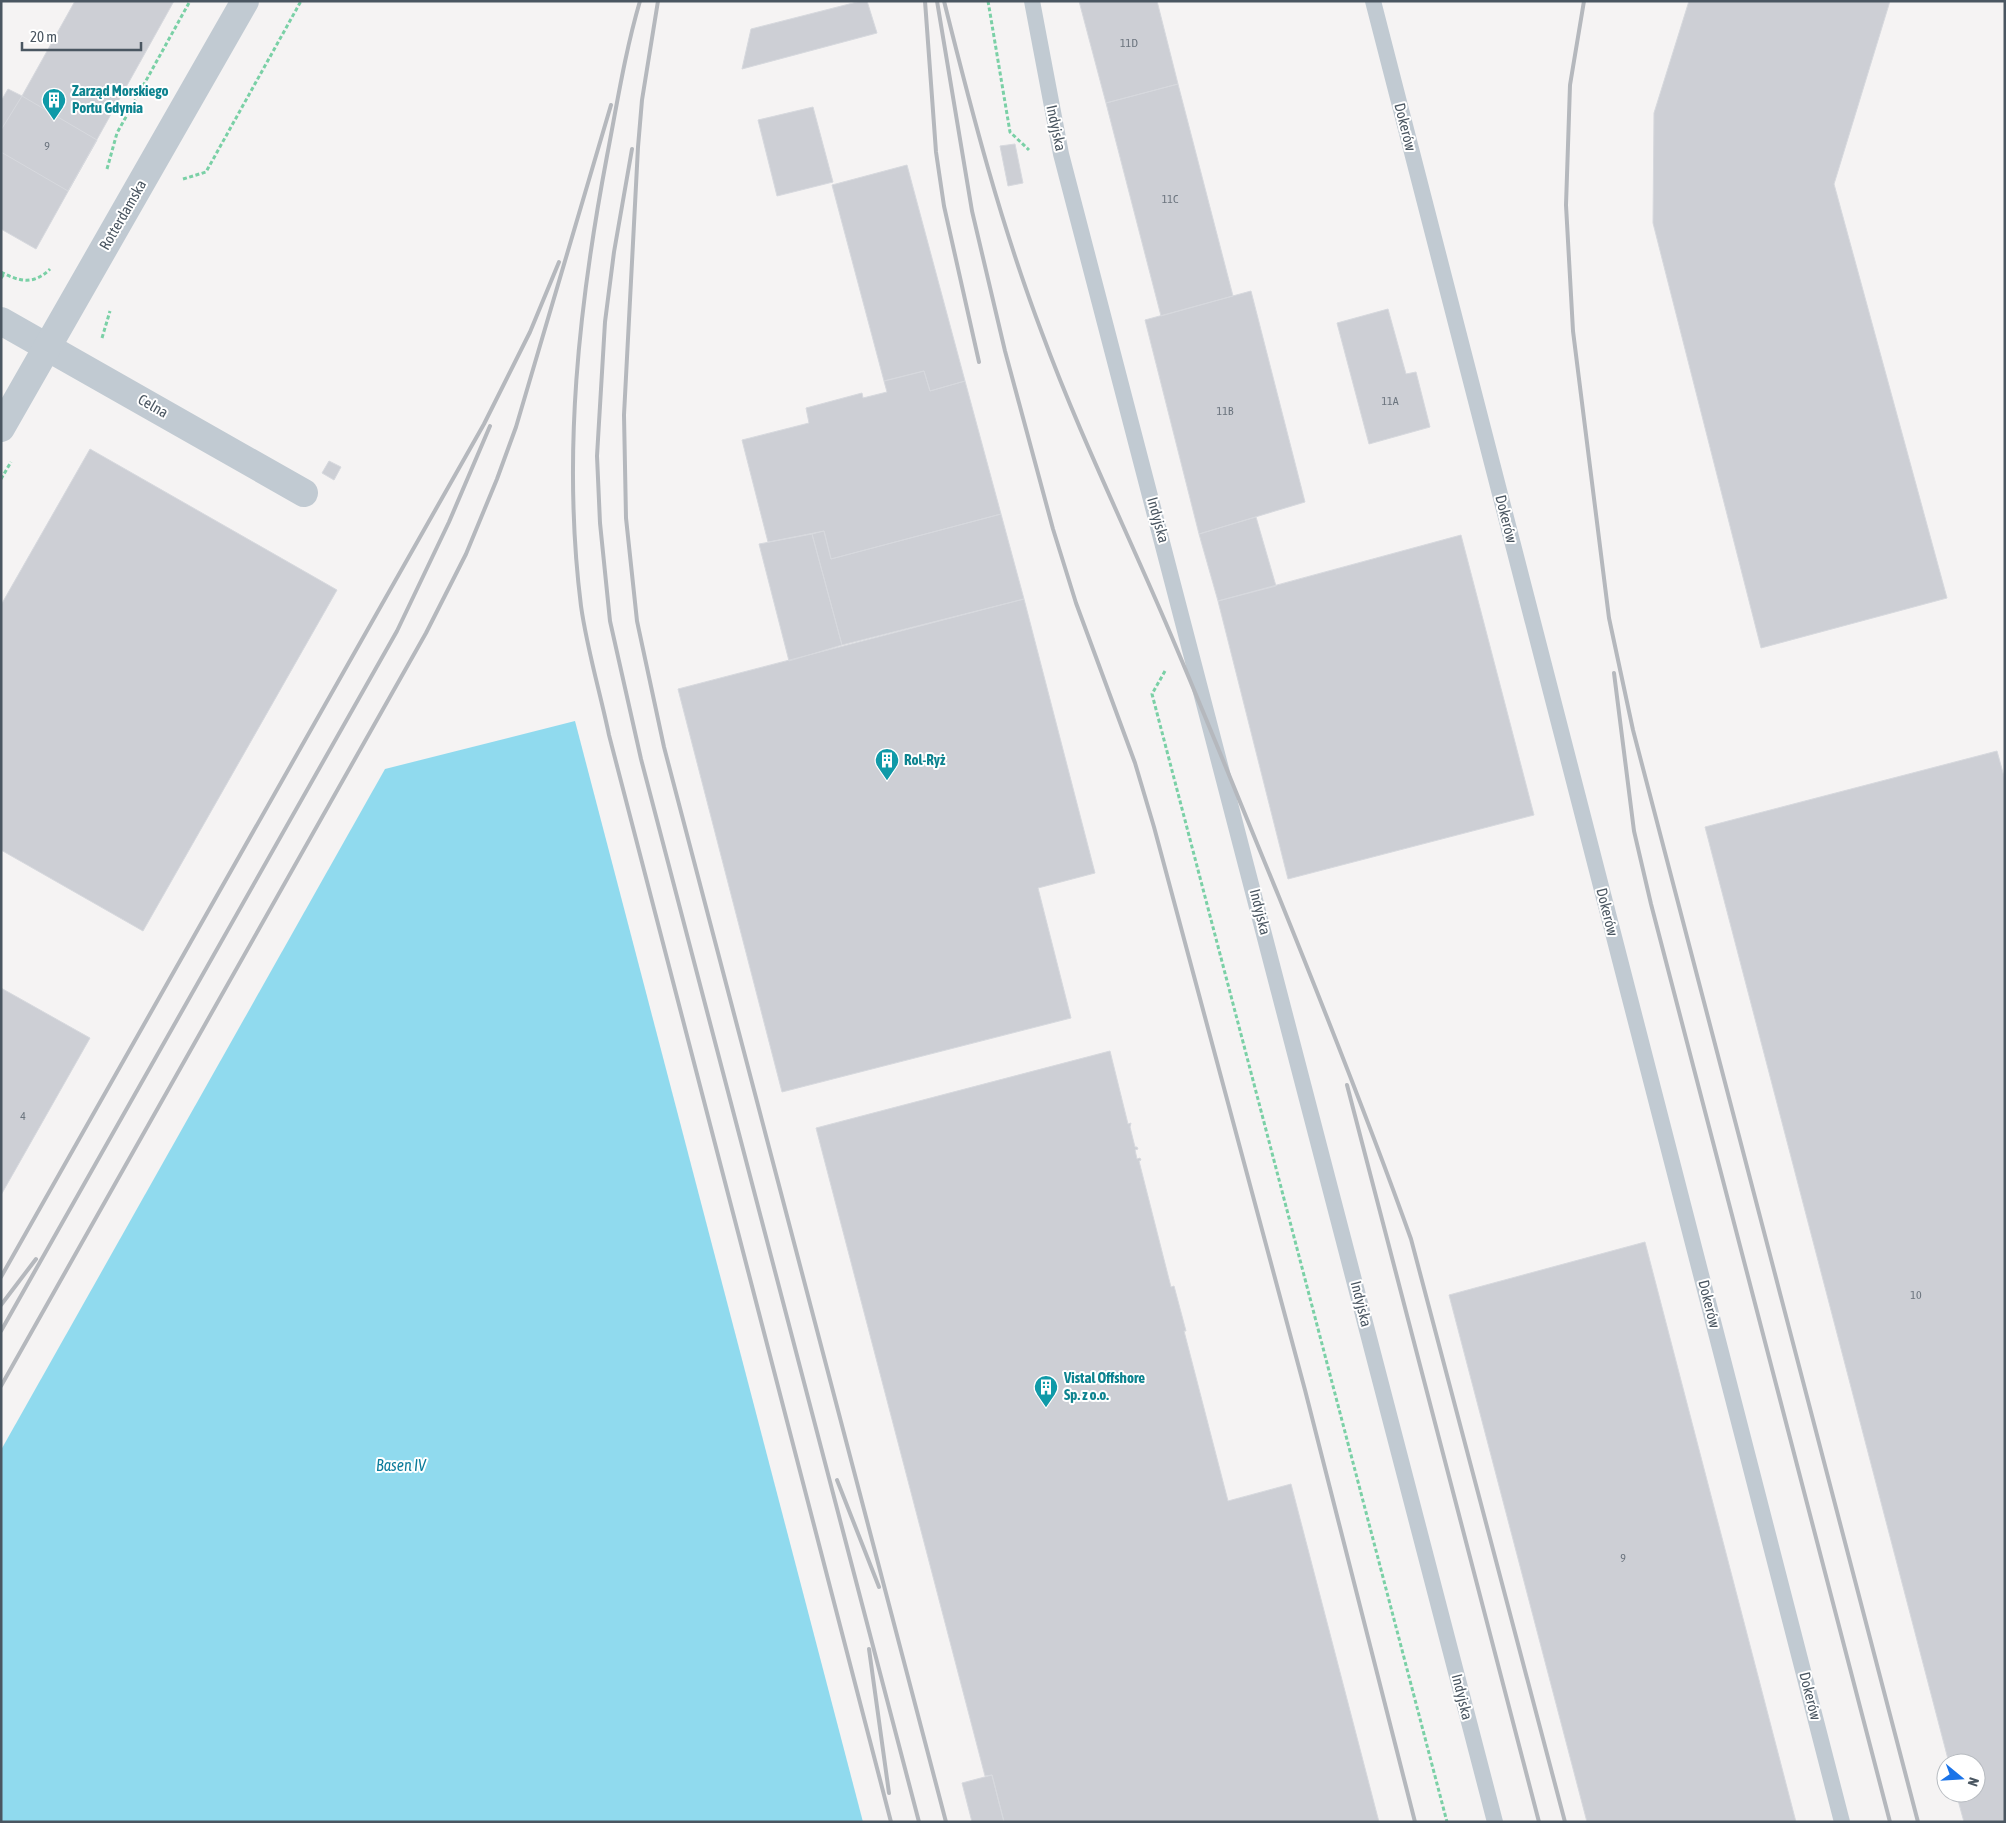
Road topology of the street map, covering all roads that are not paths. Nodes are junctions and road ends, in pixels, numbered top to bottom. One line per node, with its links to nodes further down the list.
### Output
1 (245, 1): 5 (street, Rotterdamska)
2 (1032, 1): 8 (lane, Indyjska)
3 (1373, 1): 9 (lane, Dokerów)
4 (1, 321): 5 (street, Celna)
5 (48, 346): 6 (street, Rotterdamska); 7 (street, Celna)
6 (1, 428)
7 (304, 493)
8 (1495, 1822)
9 (1842, 1822)

